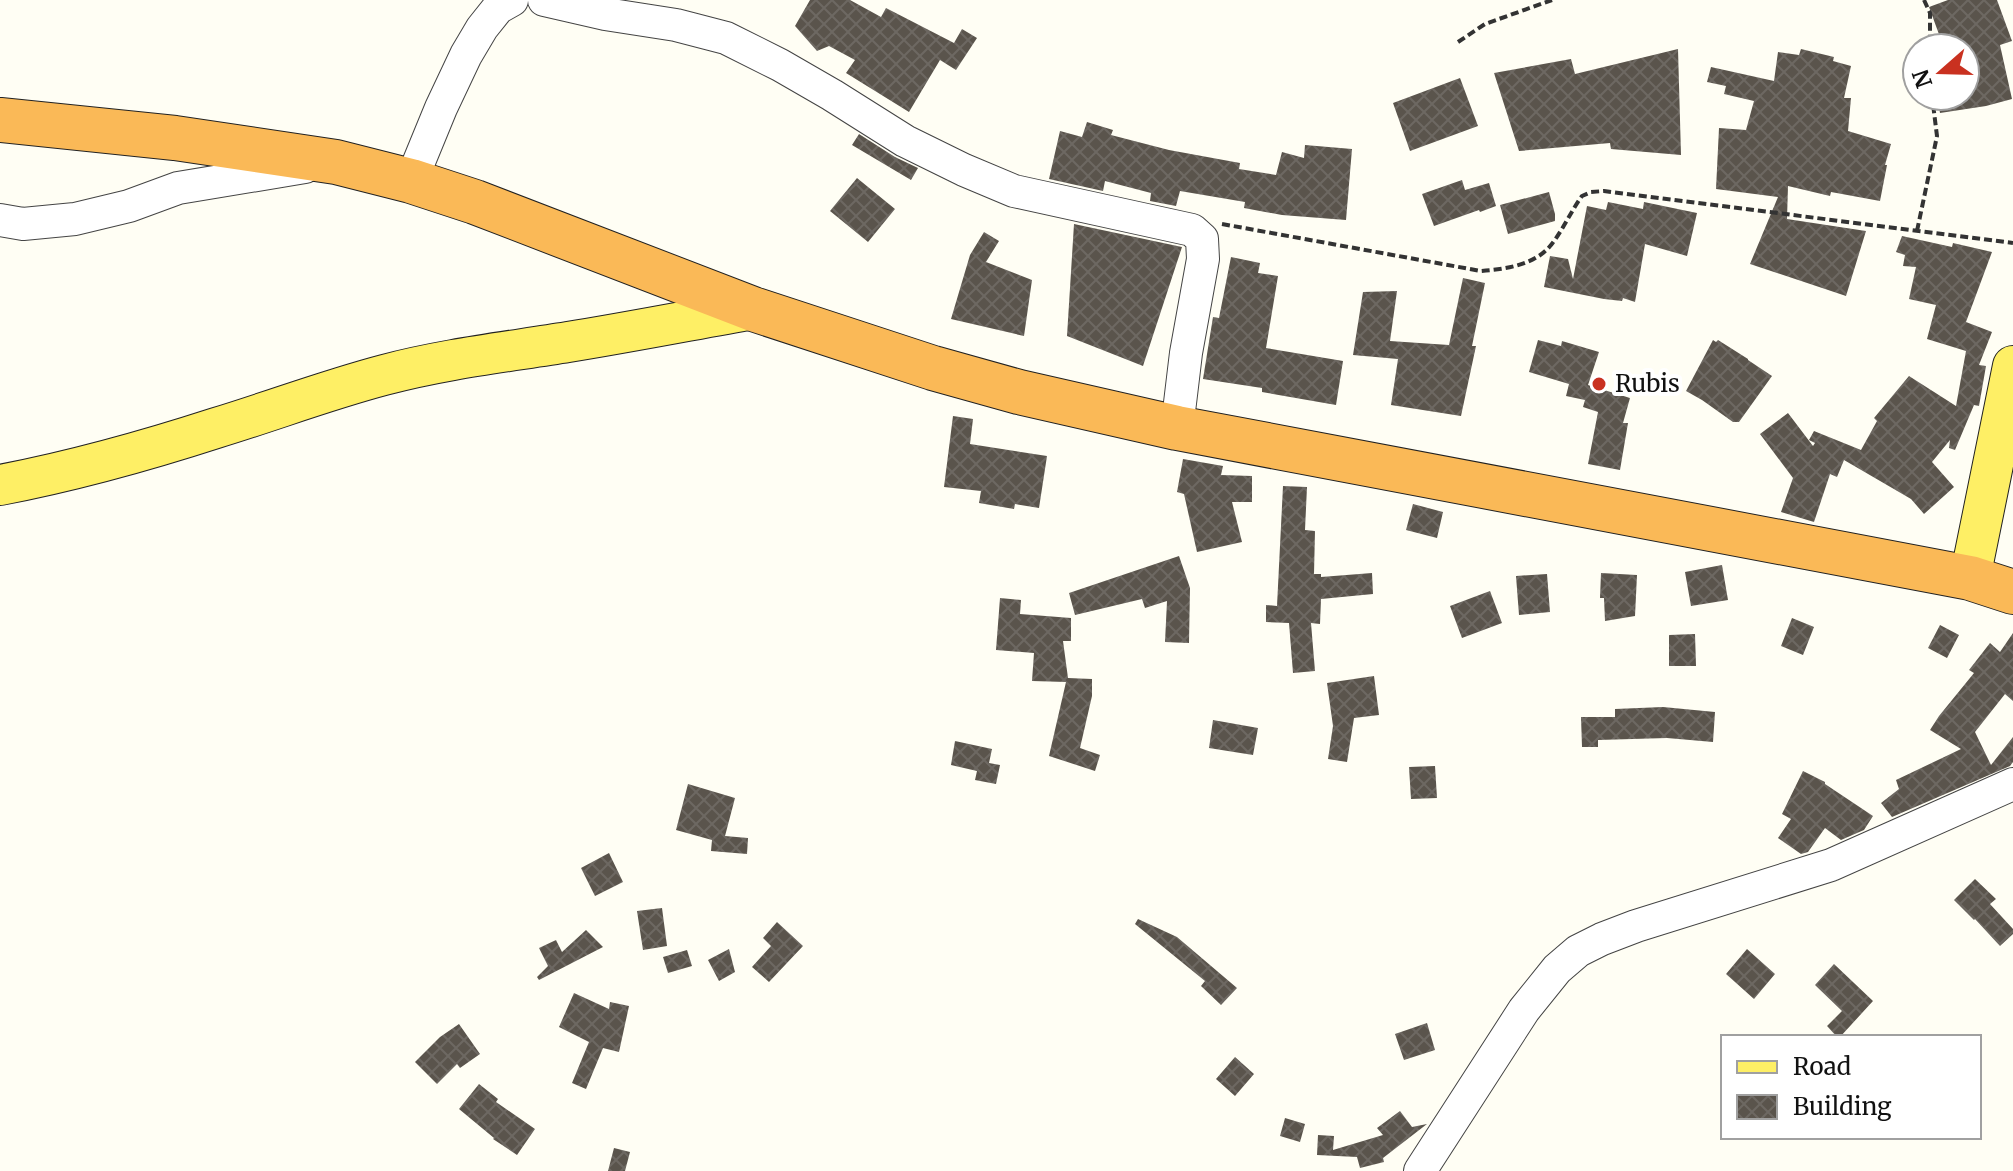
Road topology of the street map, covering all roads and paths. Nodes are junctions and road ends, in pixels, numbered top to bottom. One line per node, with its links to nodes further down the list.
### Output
1 (512, 0): 10 (street)
2 (544, 0): 13 (street)
3 (1552, 0): 6 (path)
4 (1924, 0): 5 (path)
5 (1930, 32)
6 (1458, 42)
7 (1934, 112): 12 (path)
8 (0, 120): 9 (highway)
9 (336, 162): 10 (highway); 11 (street)
10 (411, 181): 15 (highway)
11 (0, 220)
12 (1917, 231): 13 (path); 14 (path)
13 (1202, 239): 17 (street)
14 (2013, 243)
15 (753, 309): 17 (highway); 18 (main road)
16 (2013, 366): 19 (main road)
17 (1177, 428): 19 (highway)
18 (0, 485)
19 (1970, 578): 20 (highway)
20 (2013, 592)
21 (2013, 784): 22 (street)
22 (1420, 1171)

